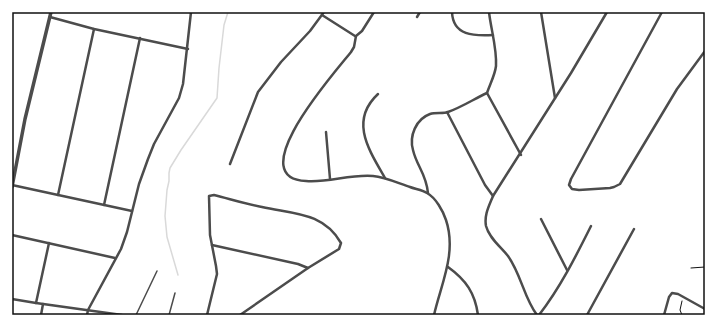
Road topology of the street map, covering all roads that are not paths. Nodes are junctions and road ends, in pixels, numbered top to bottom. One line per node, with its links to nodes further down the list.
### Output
1 (52, 12): 12 (street)
2 (191, 12): 19 (street)
3 (374, 12): 17 (street)
4 (420, 12): 14 (street)
5 (452, 12): 16 (street)
6 (489, 12): 16 (street)
7 (541, 12): 23 (street)
8 (603, 12): 13 (street)
9 (607, 12): 13 (street)
10 (662, 12): 20 (street)
11 (323, 14): 17 (street); 27 (street)
12 (50, 17): 15 (street); 30 (street)
13 (604, 17): 23 (street)
14 (417, 18)
15 (94, 28): 18 (street); 32 (street)
16 (493, 34): 21 (street)
17 (356, 36): 29 (street)
18 (140, 38): 19 (street); 34 (street)
19 (188, 49): 35 (street)
20 (705, 52)
21 (487, 93): 24 (street); 26 (street)
22 (378, 94): 28 (street)
23 (555, 99): 26 (street)
24 (446, 112): 31 (street); 33 (street)
25 (326, 132): 29 (street)
26 (520, 155): 33 (street)
27 (230, 164)
28 (385, 178): 29 (street); 31 (street)
29 (330, 179)
30 (12, 186): 32 (street)
31 (428, 193): 43 (street)
32 (58, 195): 34 (street)
33 (493, 196): 62 (street)
34 (104, 205): 35 (street)
35 (132, 211): 42 (street)
36 (542, 219): 46 (street)
37 (591, 226): 46 (street)
38 (634, 229): 63 (street)
39 (12, 235): 40 (street)
40 (49, 243): 42 (street); 49 (street)
41 (212, 245): 44 (street); 44 (street); 58 (street)
42 (115, 258): 52 (street)
43 (448, 267): 60 (street); 61 (street)
44 (308, 268): 59 (street)
45 (158, 270): 56 (lane)
46 (567, 271): 62 (street)
47 (175, 294): 57 (lane)
48 (12, 298): 49 (street)
49 (36, 303): 50 (street)
50 (43, 304): 52 (street); 53 (street)
51 (705, 309): 64 (street)
52 (88, 310): 54 (street); 55 (street)
53 (42, 315)
54 (87, 315)
55 (122, 315)
56 (136, 315)
57 (169, 315)
58 (206, 315)
59 (240, 315)
60 (434, 315)
61 (478, 315)
62 (538, 315)
63 (587, 315)
64 (664, 315)

